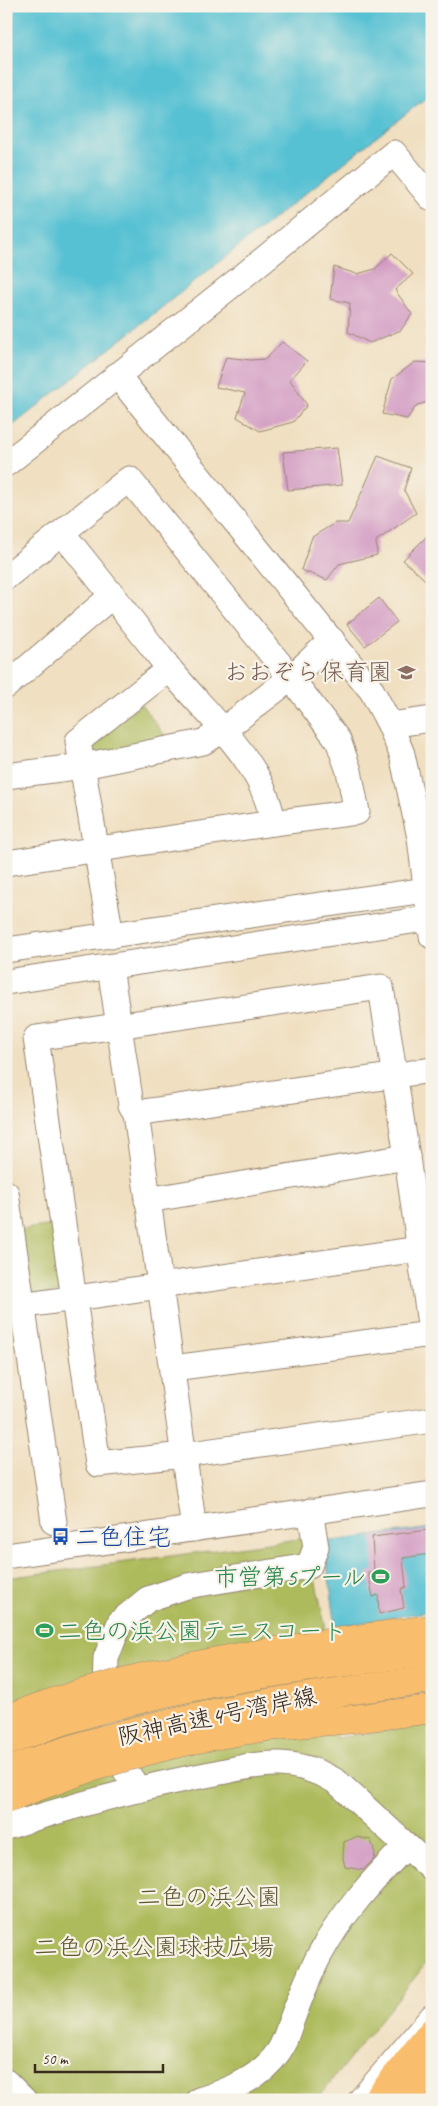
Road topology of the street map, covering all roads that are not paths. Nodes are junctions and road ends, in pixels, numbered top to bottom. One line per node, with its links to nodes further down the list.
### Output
1 (432, 199): 2 (street)
2 (117, 376): 3 (street); 7 (street)
3 (6, 464)
4 (62, 533): 5 (street); 6 (street); 9 (street)
5 (6, 577)
6 (113, 595): 8 (street); 10 (street)
7 (332, 640): 9 (street); 12 (street)
8 (170, 669): 13 (street); 14 (street)
9 (291, 678): 13 (street); 16 (street)
10 (6, 686)
11 (432, 719): 12 (street)
12 (390, 725): 19 (street)
13 (222, 731): 14 (street); 16 (street)
14 (83, 766): 15 (street); 17 (street)
15 (6, 776)
16 (273, 823): 17 (street)
17 (95, 850): 18 (street); 21 (street)
18 (6, 863)
19 (426, 890): 20 (street); 21 (street)
20 (431, 925): 23 (street)
21 (111, 936): 22 (street)
22 (6, 950)
23 (110, 967): 24 (street); 25 (street)
24 (6, 982)
25 (119, 1026): 27 (street); 28 (street); 34 (street)
26 (432, 1070): 27 (street)
27 (395, 1074): 28 (street); 29 (street)
28 (136, 1112): 31 (street)
29 (407, 1157): 31 (street); 32 (street)
30 (6, 1193): 35 (street)
31 (147, 1200): 33 (street)
32 (419, 1249): 33 (street); 36 (street)
33 (161, 1286): 34 (street); 37 (street)
34 (74, 1298): 35 (street); 39 (street)
35 (14, 1307): 42 (street)
36 (431, 1337): 37 (street)
37 (172, 1368): 39 (street)
38 (432, 1420): 39 (street)
39 (184, 1455): 43 (street)
40 (432, 1494): 41 (street)
41 (310, 1511): 43 (street); 53 (street)
42 (54, 1522)
43 (194, 1529): 45 (street)
44 (6, 1552): 45 (street)
45 (7, 1556)
46 (432, 1628): 50 (main road, bridge)
47 (432, 1651): 51 (main road, 阪神高速4号湾岸線, bridge)
48 (432, 1679): 52 (main road, 阪神高速4号湾岸線, bridge)
49 (432, 1709): 54 (main road, bridge)
50 (6, 1719)
51 (6, 1742)
52 (6, 1772)
53 (139, 1790): 55 (street); 56 (street)
54 (6, 1799)
55 (6, 1827)
56 (406, 1846): 57 (street); 64 (street)
57 (432, 1870)
58 (432, 2016): 65 (street)
59 (432, 2032): 66 (main road)
60 (432, 2066): 67 (main road)
61 (432, 2074): 68 (street)
62 (6, 2082): 63 (street)
63 (24, 2100)
64 (199, 2100)
65 (361, 2100)
66 (377, 2100)
67 (404, 2100)
68 (416, 2100)

